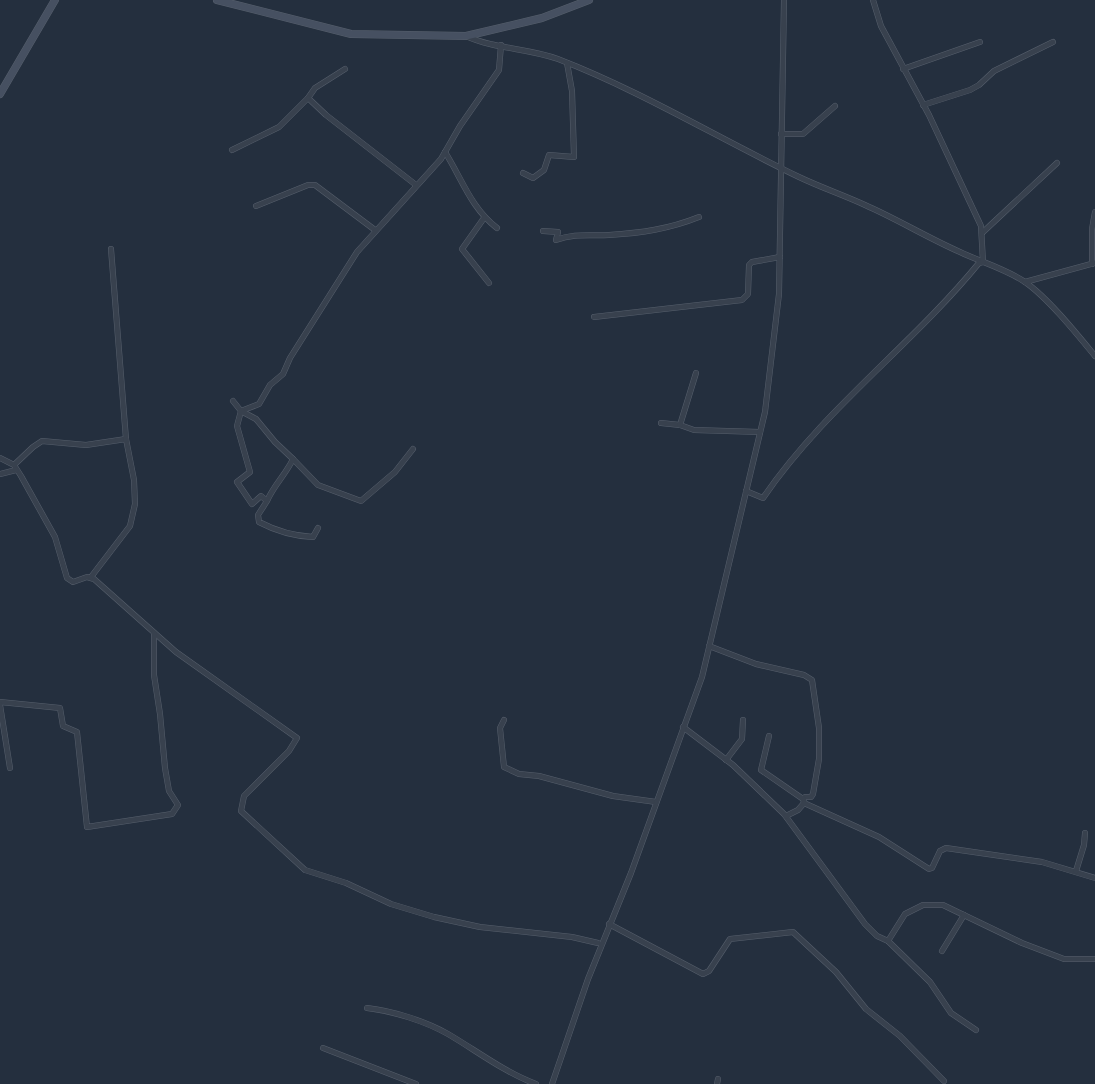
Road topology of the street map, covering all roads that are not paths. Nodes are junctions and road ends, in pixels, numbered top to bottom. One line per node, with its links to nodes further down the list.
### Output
1 (55, 0): 13 (street)
2 (217, 0): 6 (street)
3 (589, 0): 6 (street)
4 (784, 0): 17 (street)
5 (873, 0): 12 (street)
6 (466, 36): 9 (street)
7 (980, 42): 12 (street)
8 (1053, 42): 15 (street)
9 (501, 45): 10 (street); 19 (street)
10 (568, 64): 21 (street); 22 (street)
11 (345, 69): 14 (street)
12 (903, 69): 15 (street)
13 (0, 94)
14 (308, 98): 18 (street); 23 (street)
15 (923, 105): 31 (street)
16 (835, 106): 17 (street)
17 (781, 134): 21 (street)
18 (232, 150)
19 (445, 152): 23 (street); 27 (street)
20 (1057, 164): 31 (street)
21 (781, 167): 33 (street); 34 (street)
22 (523, 173)
23 (416, 185): 29 (street)
24 (256, 206): 29 (street)
25 (1095, 212): 35 (street)
26 (699, 217): 30 (street)
27 (484, 218): 28 (street); 37 (street)
28 (497, 228)
29 (375, 230): 42 (street)
30 (543, 231)
31 (982, 233): 34 (street)
32 (111, 249): 46 (street)
33 (780, 257): 38 (street); 45 (street)
34 (983, 262): 36 (street); 52 (street)
35 (1094, 264): 36 (street)
36 (1025, 282): 39 (street)
37 (489, 283)
38 (594, 317)
39 (1095, 356)
40 (696, 373): 44 (street)
41 (232, 401): 42 (street)
42 (241, 411): 49 (street); 53 (street)
43 (661, 423): 44 (street)
44 (680, 425): 45 (street)
45 (760, 432): 52 (street)
46 (126, 439): 50 (street); 55 (street)
47 (413, 449): 49 (street)
48 (0, 458): 50 (street)
49 (293, 458): 53 (street)
50 (15, 468): 51 (street); 55 (street)
51 (0, 474)
52 (746, 491): 57 (street)
53 (267, 501): 54 (street)
54 (318, 528)
55 (91, 577): 56 (street)
56 (154, 633): 58 (street); 74 (street)
57 (709, 646): 61 (street); 65 (street)
58 (0, 704): 64 (street)
59 (504, 720): 66 (street)
60 (743, 720): 63 (street)
61 (683, 727): 63 (street); 66 (street)
62 (769, 736): 65 (street)
63 (726, 760): 67 (street)
64 (10, 768)
65 (803, 801): 67 (street); 69 (street)
66 (656, 802): 72 (street)
67 (786, 816): 73 (street)
68 (1085, 833): 69 (street)
69 (1076, 871): 70 (street)
70 (1095, 878)
71 (964, 915): 73 (street); 75 (street); 76 (street)
72 (609, 924): 80 (street); 83 (street)
73 (888, 941): 78 (street)
74 (598, 943)
75 (942, 951)
76 (1095, 959)
77 (367, 1008): 82 (street)
78 (976, 1030)
79 (323, 1048): 81 (street)
80 (944, 1081)
81 (416, 1084)
82 (536, 1084)
83 (552, 1084)

